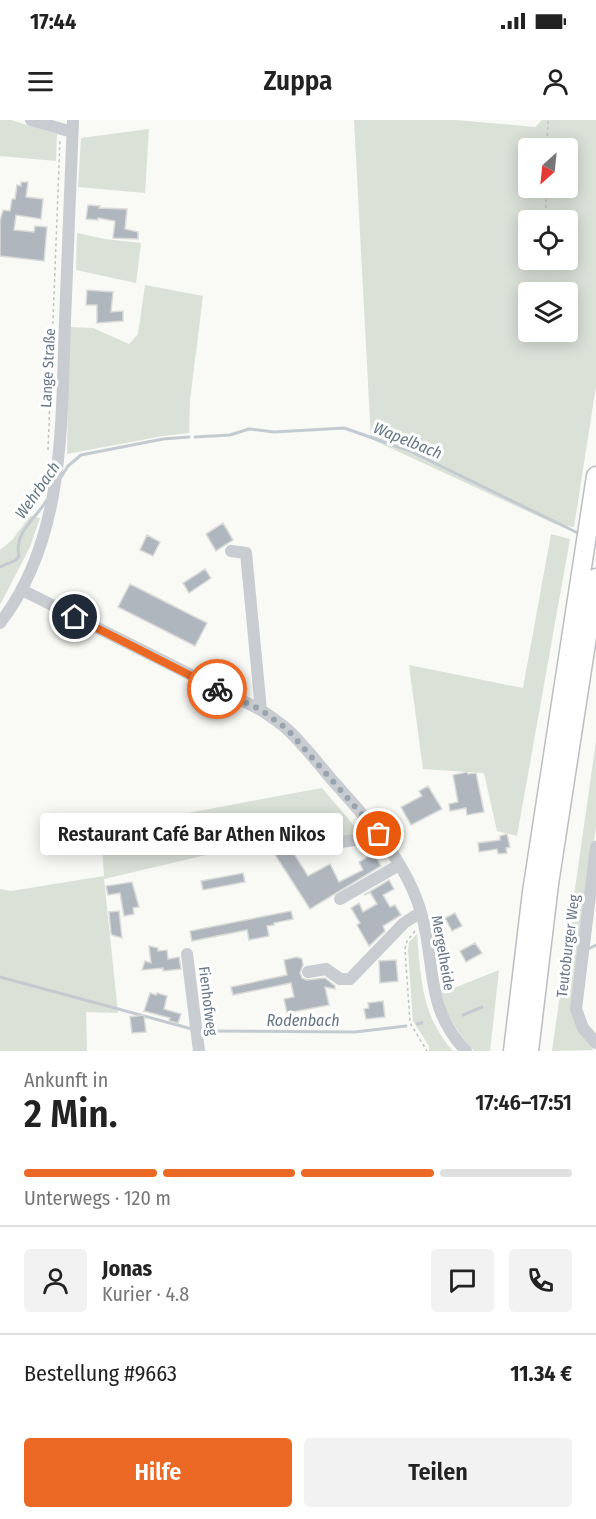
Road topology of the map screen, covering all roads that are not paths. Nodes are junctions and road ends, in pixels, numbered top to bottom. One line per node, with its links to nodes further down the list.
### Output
1 (31, 120): 2 (street)
2 (68, 127): 6 (street, Lange Straße)
3 (596, 476): 20 (highway)
4 (231, 551): 8 (street)
5 (596, 578): 21 (highway)
6 (22, 590): 7 (street, Lange Straße); 8 (street, Mergelheide)
7 (0, 622)
8 (261, 710): 9 (street, Mergelheide)
9 (379, 834): 10 (street); 12 (street, Mergelheide)
10 (310, 846)
11 (596, 847): 17 (street, Teutoburger Weg)
12 (399, 865): 13 (street); 14 (street, Mergelheide)
13 (340, 899)
14 (419, 913): 16 (street); 19 (street, Mergelheide)
15 (187, 954): 18 (street, Fienhofweg)
16 (308, 972)
17 (596, 1043)
18 (199, 1051)
19 (466, 1051)
20 (513, 1051)
21 (529, 1051)

